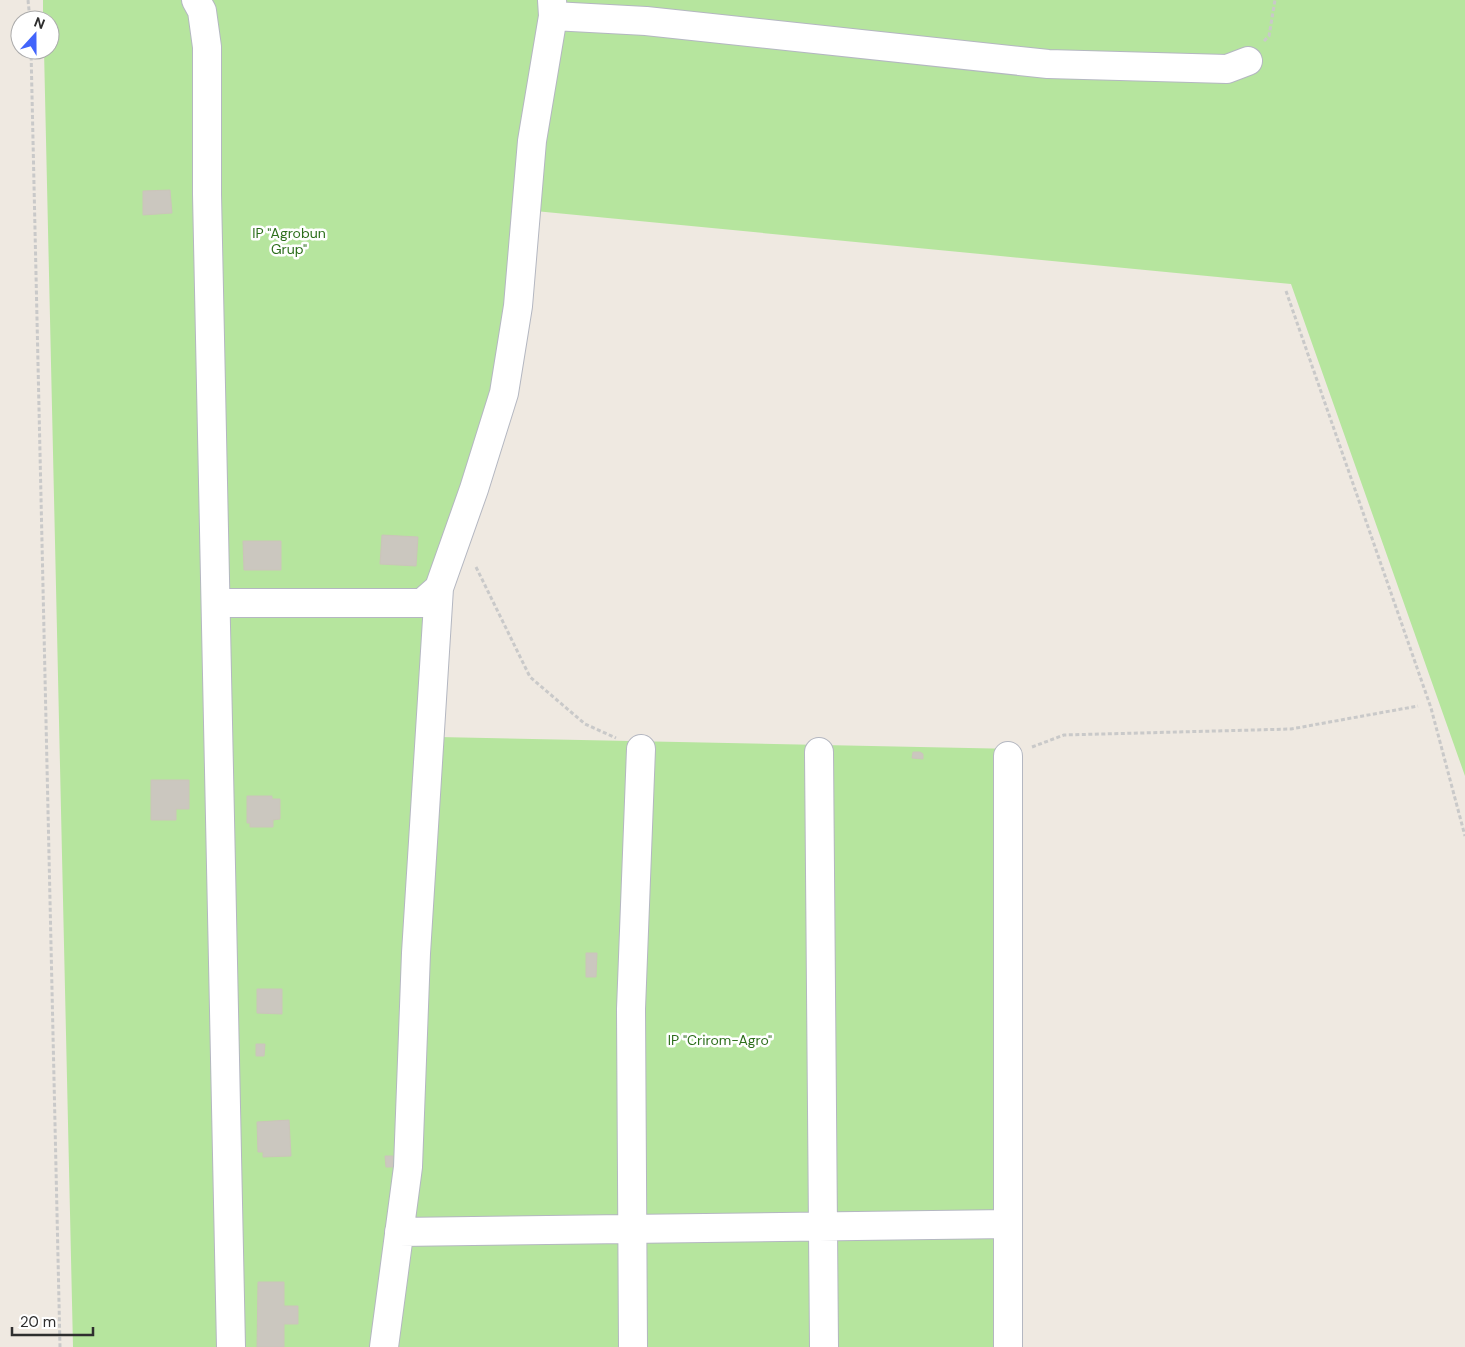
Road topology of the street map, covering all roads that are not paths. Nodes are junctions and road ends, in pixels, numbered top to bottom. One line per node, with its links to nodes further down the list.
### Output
1 (196, 0): 5 (street)
2 (552, 8): 3 (street); 4 (street)
3 (1248, 60)
4 (439, 588): 5 (street); 12 (street)
5 (216, 603): 13 (street)
6 (641, 750): 11 (street)
7 (819, 752): 10 (street)
8 (1008, 756): 9 (street)
9 (1008, 1224): 10 (street); 17 (street)
10 (822, 1226): 11 (street); 16 (street)
11 (633, 1229): 12 (street); 15 (street)
12 (400, 1232): 14 (street)
13 (230, 1347)
14 (384, 1347)
15 (633, 1347)
16 (824, 1347)
17 (1008, 1347)

